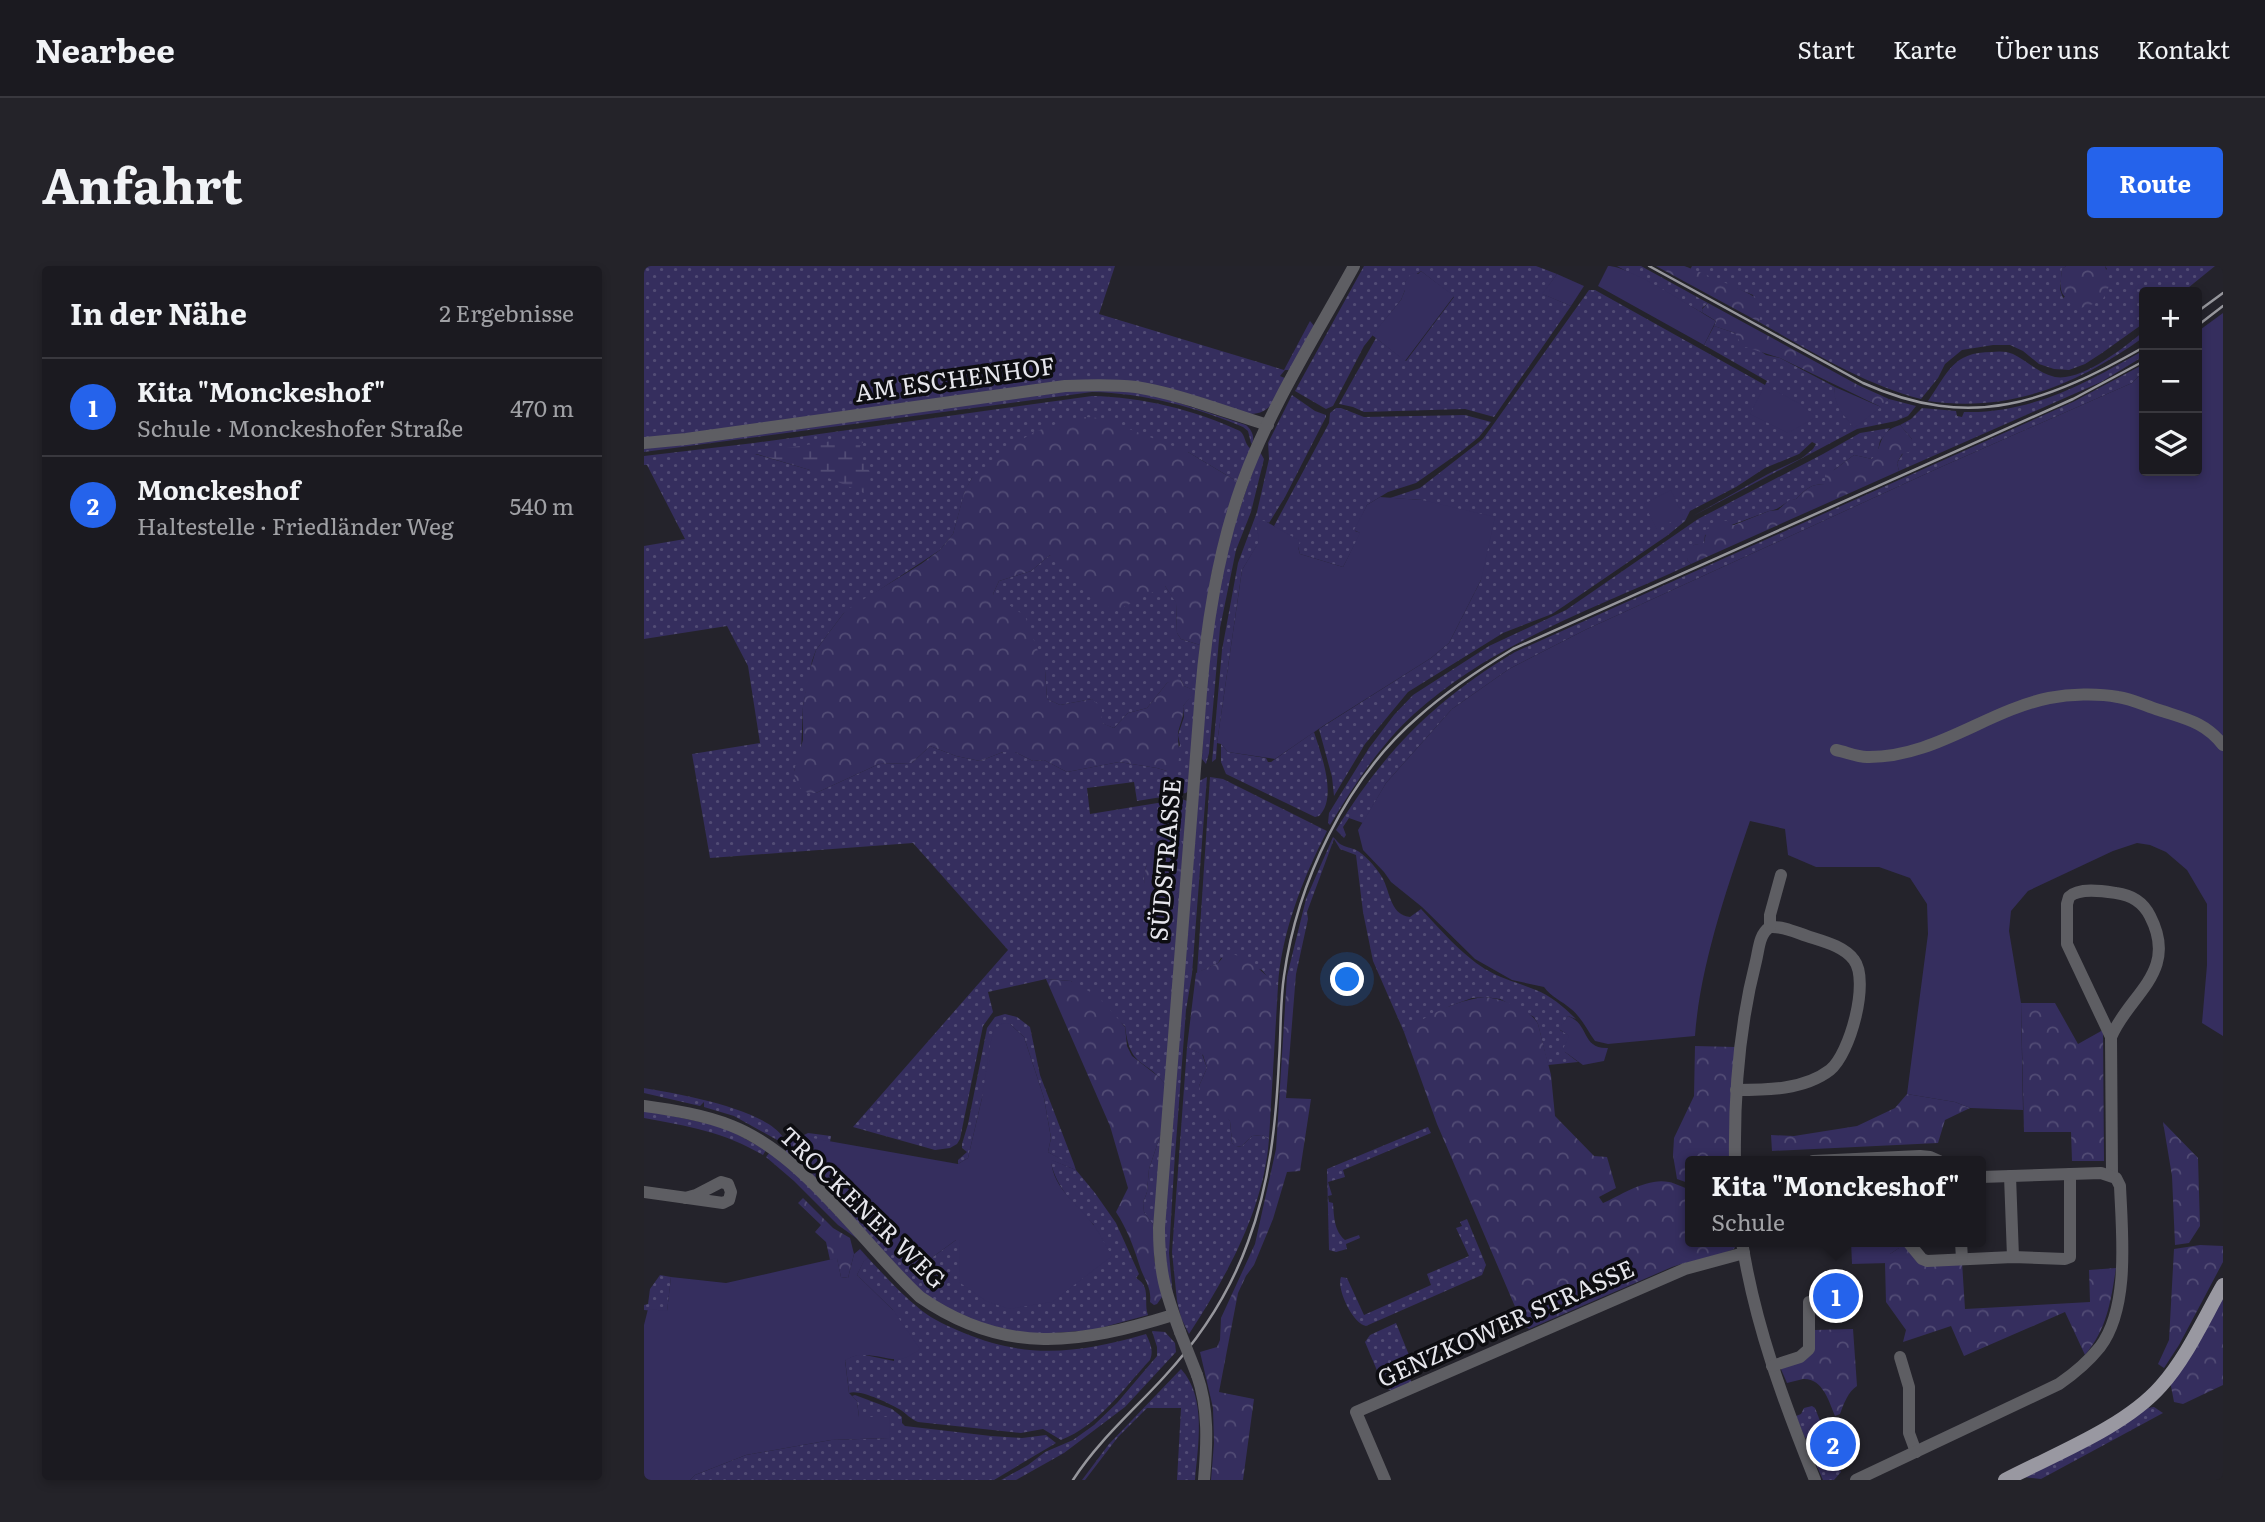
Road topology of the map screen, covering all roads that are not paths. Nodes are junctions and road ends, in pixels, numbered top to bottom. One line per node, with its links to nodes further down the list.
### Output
1 (1354, 266): 2 (street, SÜDSTRASSE)
2 (1268, 425): 3 (street, AM ESCHENHOF); 25 (street, SÜDSTRASSE)
3 (644, 443)
4 (2223, 745): 5 (street)
5 (1836, 750)
6 (1781, 875): 7 (street)
7 (1770, 927): 9 (street); 9 (street)
8 (2111, 1037): 8 (street); 13 (street)
9 (1736, 1090): 11 (street)
10 (644, 1106): 25 (street, TROCKENER WEG)
11 (1735, 1156)
12 (2070, 1174): 13 (street); 14 (street); 21 (street)
13 (2112, 1175): 28 (street)
14 (2010, 1176): 15 (street); 21 (street)
15 (1986, 1177)
16 (644, 1192): 17 (street)
17 (685, 1198)
18 (1743, 1247): 27 (street); 30 (street, GENZKOWER STRASSE)
19 (1912, 1247): 22 (street)
20 (1961, 1247): 22 (street)
21 (2013, 1257): 22 (street)
22 (1962, 1259)
23 (2223, 1285): 33 (main road)
24 (1809, 1302): 27 (street)
25 (1173, 1315): 29 (street, SÜDSTRASSE, bridge)
26 (1900, 1357): 28 (street)
27 (1772, 1366): 31 (street)
28 (1916, 1452): 32 (street)
29 (1203, 1480)
30 (1385, 1480)
31 (1815, 1480)
32 (1856, 1480)
33 (2006, 1480)

